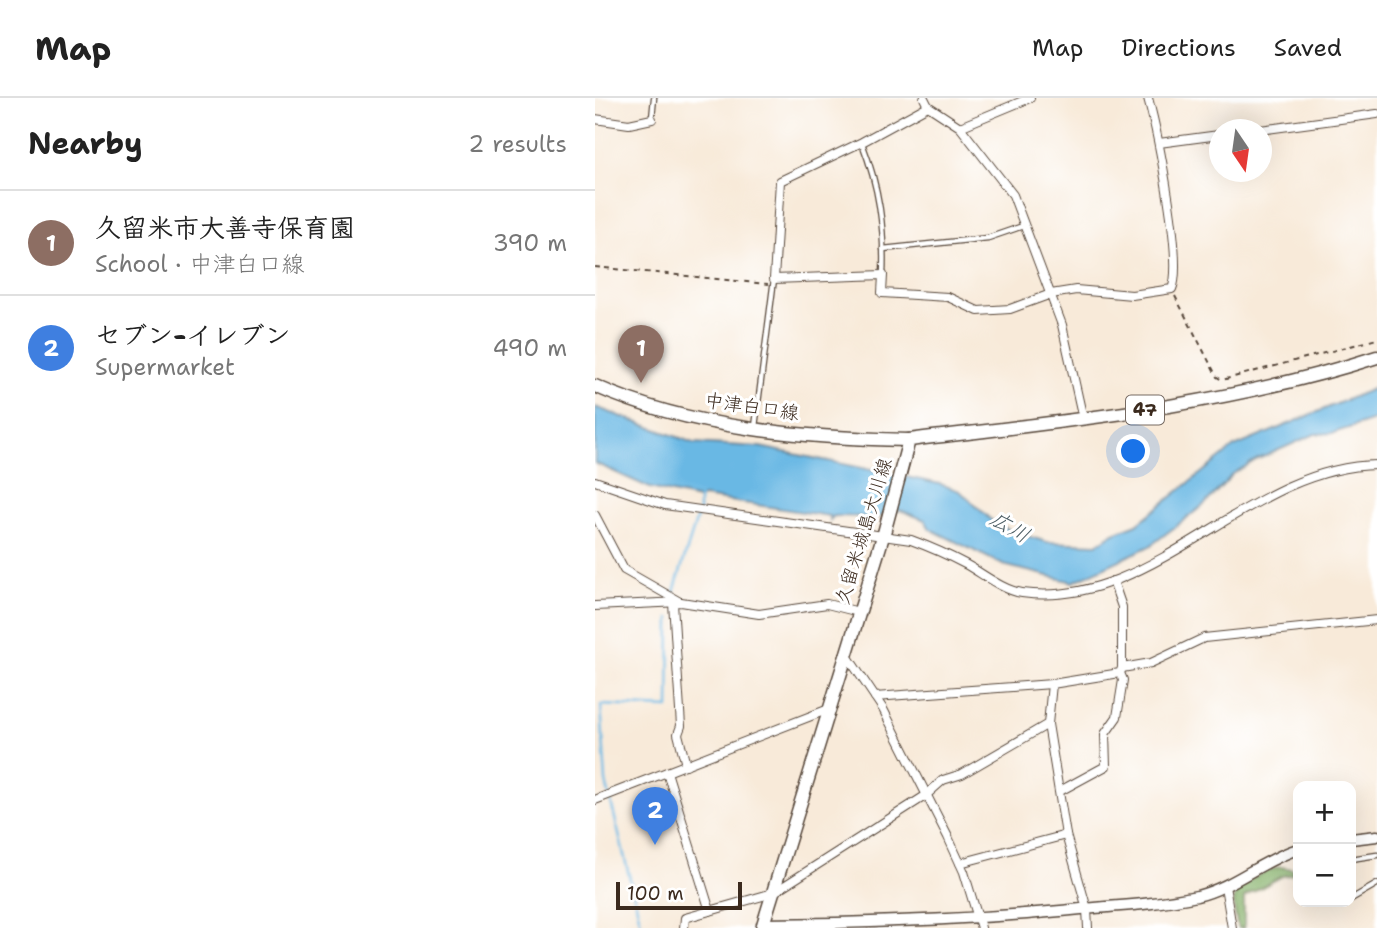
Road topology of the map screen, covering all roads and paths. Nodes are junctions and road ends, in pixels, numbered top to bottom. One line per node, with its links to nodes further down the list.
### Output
1 (654, 98): 7 (lane)
2 (1030, 98): 8 (street)
3 (1148, 98): 12 (street)
4 (926, 102): 8 (street); 11 (street)
5 (1377, 114): 9 (street)
6 (595, 119): 7 (street)
7 (652, 119)
8 (960, 127): 13 (street)
9 (1272, 128)
10 (1209, 136): 12 (street)
11 (862, 142): 14 (lane); 17 (street)
12 (1159, 143): 18 (street)
13 (1024, 226): 14 (lane); 19 (street)
14 (883, 249): 16 (lane)
15 (595, 267): 17 (path)
16 (883, 275): 17 (street); 19 (street)
17 (774, 281): 24 (lane)
18 (1172, 289): 19 (street); 20 (path)
19 (1051, 294): 23 (street)
20 (1377, 339)
21 (1377, 357): 23 (main road, 久留米城島大川線 / 47)
22 (595, 386): 24 (main road, 中津白口線)
23 (1083, 419): 25 (main road, 久留米城島大川線 / 47)
24 (755, 428): 25 (main road, 中津白口線)
25 (909, 440): 29 (main road, 久留米城島大川線)
26 (1377, 465): 30 (street)
27 (595, 481): 29 (street)
28 (595, 515): 31 (street)
29 (883, 535): 30 (street); 33 (main road, 久留米城島大川線)
30 (1113, 581): 36 (street)
31 (677, 602): 32 (street); 33 (street); 41 (street)
32 (595, 606)
33 (859, 612): 35 (main road, 久留米城島大川線)
34 (1377, 620): 36 (street)
35 (846, 654): 38 (street); 39 (main road, 久留米城島大川線)
36 (1121, 670): 37 (street); 43 (street)
37 (1052, 684): 38 (street); 40 (street)
38 (876, 697): 44 (street)
39 (829, 709): 41 (street); 55 (main road, 久留米城島大川線)
40 (1048, 724): 43 (street); 44 (street)
41 (686, 765): 42 (street)
42 (667, 772): 45 (street); 58 (street)
43 (1060, 791): 46 (street)
44 (925, 796): 52 (street); 55 (street)
45 (595, 800)
46 (1066, 835): 52 (street); 57 (street)
47 (1377, 836): 48 (street)
48 (1356, 838)
49 (1293, 853): 54 (street)
50 (1377, 855): 51 (lane)
51 (1356, 858)
52 (960, 863): 59 (street)
53 (1377, 884): 56 (lane)
54 (1225, 886): 57 (street); 63 (street)
55 (773, 892): 58 (street); 60 (main road, 久留米城島大川線)
56 (1356, 896)
57 (1087, 909): 59 (street); 62 (street)
58 (711, 911): 61 (street)
59 (980, 924): 60 (street)
60 (762, 926)
61 (684, 928)
62 (1088, 928)
63 (1232, 928)

